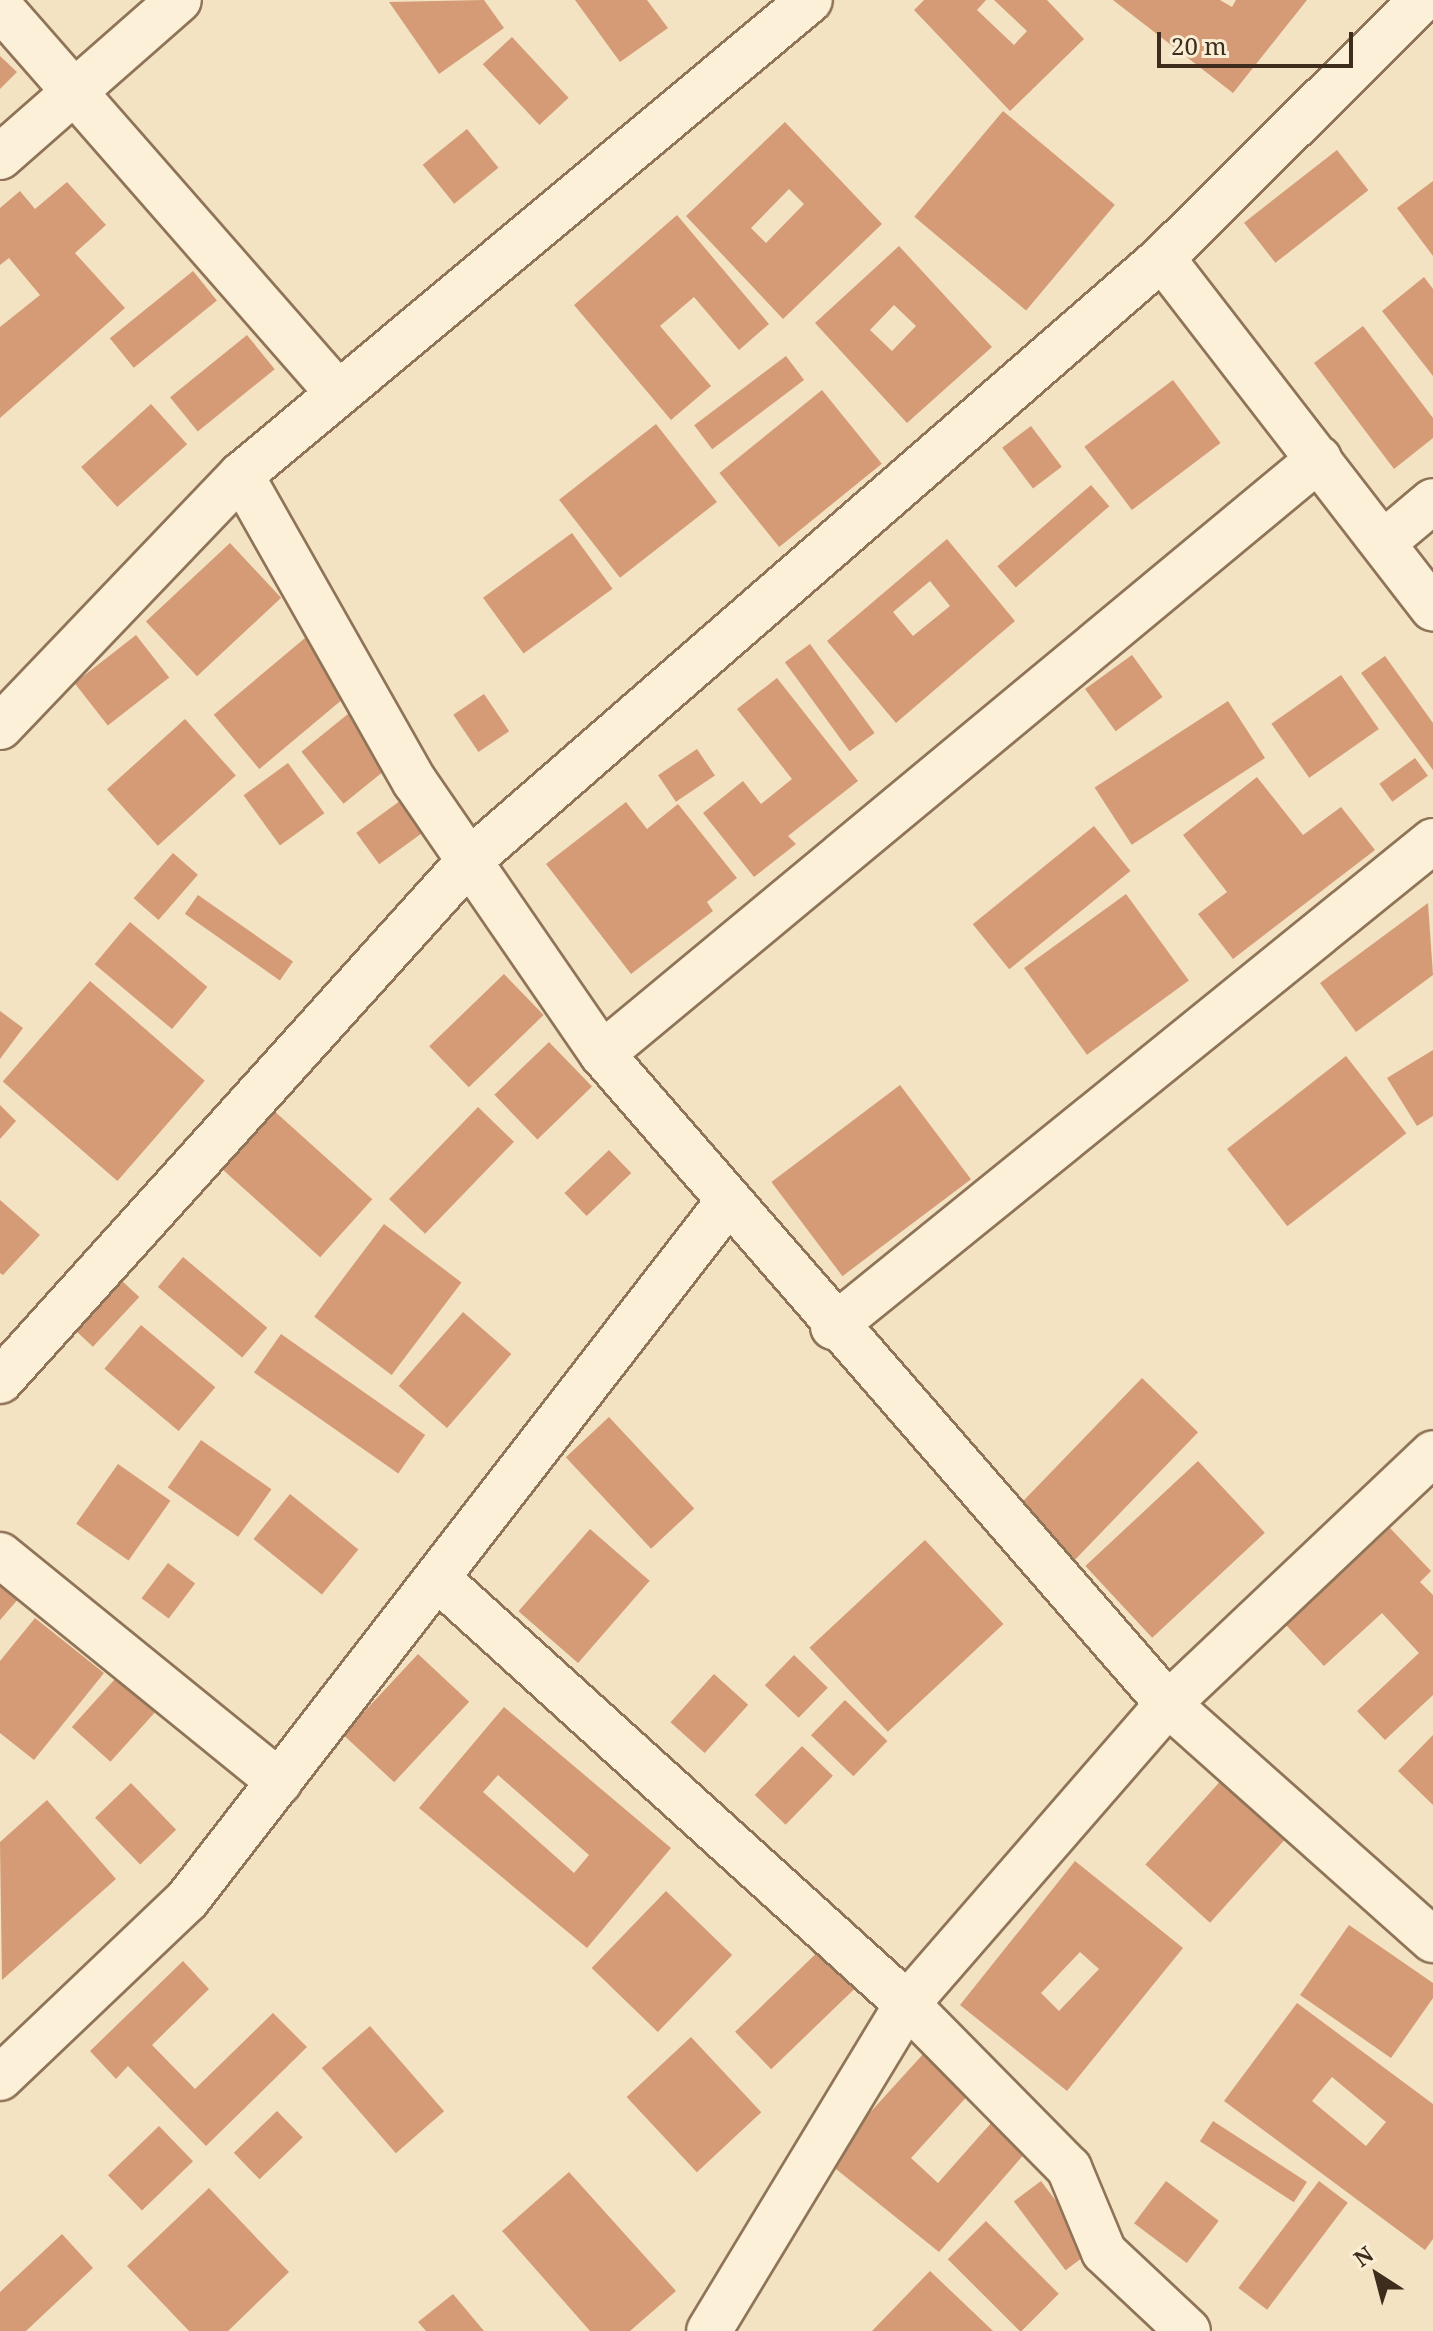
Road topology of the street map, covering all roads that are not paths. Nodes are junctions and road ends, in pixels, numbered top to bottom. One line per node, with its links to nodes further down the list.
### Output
1 (179, 0): 5 (street)
2 (1422, 0): 7 (street)
3 (803, 2): 8 (street)
4 (0, 7): 5 (street)
5 (71, 89): 6 (street); 8 (street)
6 (0, 157)
7 (1162, 258): 9 (street); 16 (street)
8 (338, 393): 10 (street)
9 (1319, 459): 12 (street); 17 (street)
10 (241, 475): 14 (street); 16 (street)
11 (1433, 501): 12 (street)
12 (1383, 543): 13 (street)
13 (1433, 609)
14 (0, 727)
15 (1433, 841): 19 (street)
16 (469, 861): 17 (street); 20 (street)
17 (602, 1054): 18 (street)
18 (727, 1203): 19 (street); 23 (street)
19 (833, 1327): 24 (street)
20 (0, 1381)
21 (1433, 1453): 24 (street)
22 (0, 1555): 25 (street)
23 (437, 1578): 25 (street); 27 (street)
24 (1168, 1704): 26 (street); 27 (street)
25 (279, 1782): 28 (street)
26 (1433, 1940)
27 (907, 2004): 29 (street); 30 (street)
28 (0, 2078)
29 (709, 2331)
30 (1188, 2331)

